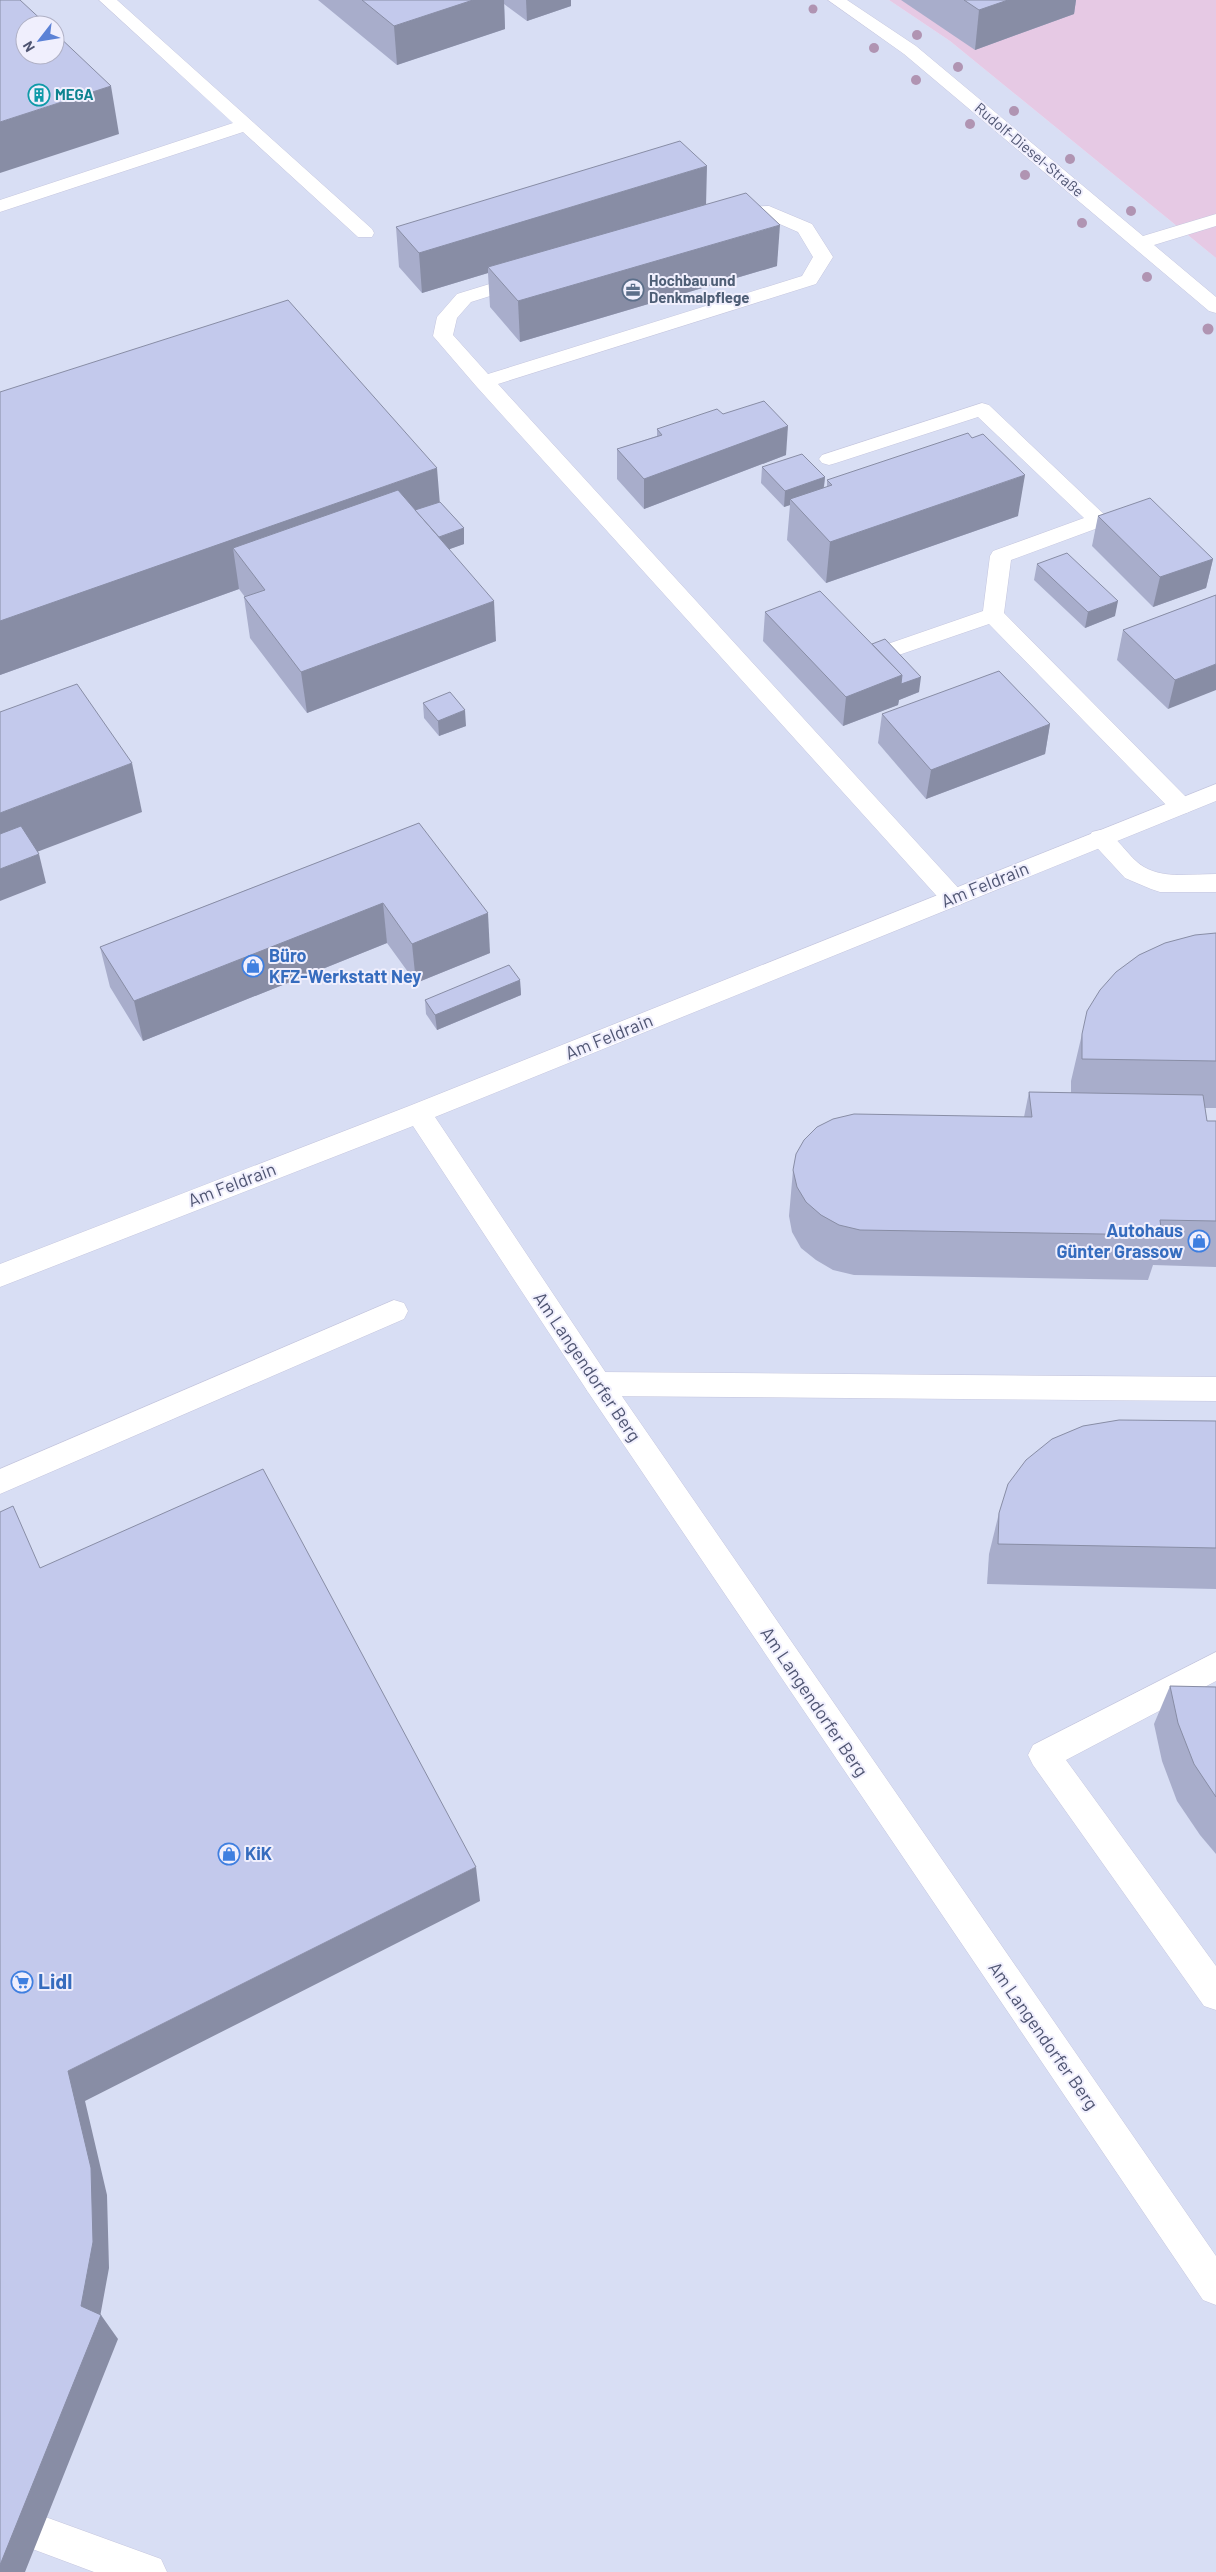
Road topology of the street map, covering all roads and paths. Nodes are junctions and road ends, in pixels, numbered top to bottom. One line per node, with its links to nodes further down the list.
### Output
1 (107, 0): 3 (street)
2 (836, 0): 8 (street, Rudolf-Diesel-Straße)
3 (246, 125): 4 (street); 7 (street)
4 (0, 206)
5 (1216, 220): 8 (street)
6 (707, 221): 11 (street)
7 (365, 233)
8 (1140, 243): 10 (street, Rudolf-Diesel-Straße)
9 (539, 274): 11 (street)
10 (1216, 307)
11 (482, 382): 19 (street)
12 (829, 459): 13 (street)
13 (993, 615): 14 (street); 16 (street)
14 (887, 652)
15 (1216, 792): 16 (street, Am Feldrain)
16 (1181, 806): 17 (street, Am Feldrain)
17 (1100, 838): 18 (street); 19 (street, Am Feldrain)
18 (1216, 883)
19 (953, 898): 20 (street, Am Feldrain)
20 (418, 1114): 21 (street, Am Feldrain); 23 (street, Am Langendorfer Berg)
21 (0, 1276)
22 (394, 1311): 25 (street)
23 (598, 1384): 24 (street); 28 (street, Am Langendorfer Berg)
24 (1216, 1389)
25 (0, 1482)
26 (1216, 1666): 27 (street)
27 (1216, 1994)
28 (1216, 2288)
29 (40, 2534): 30 (street)
30 (148, 2572)

